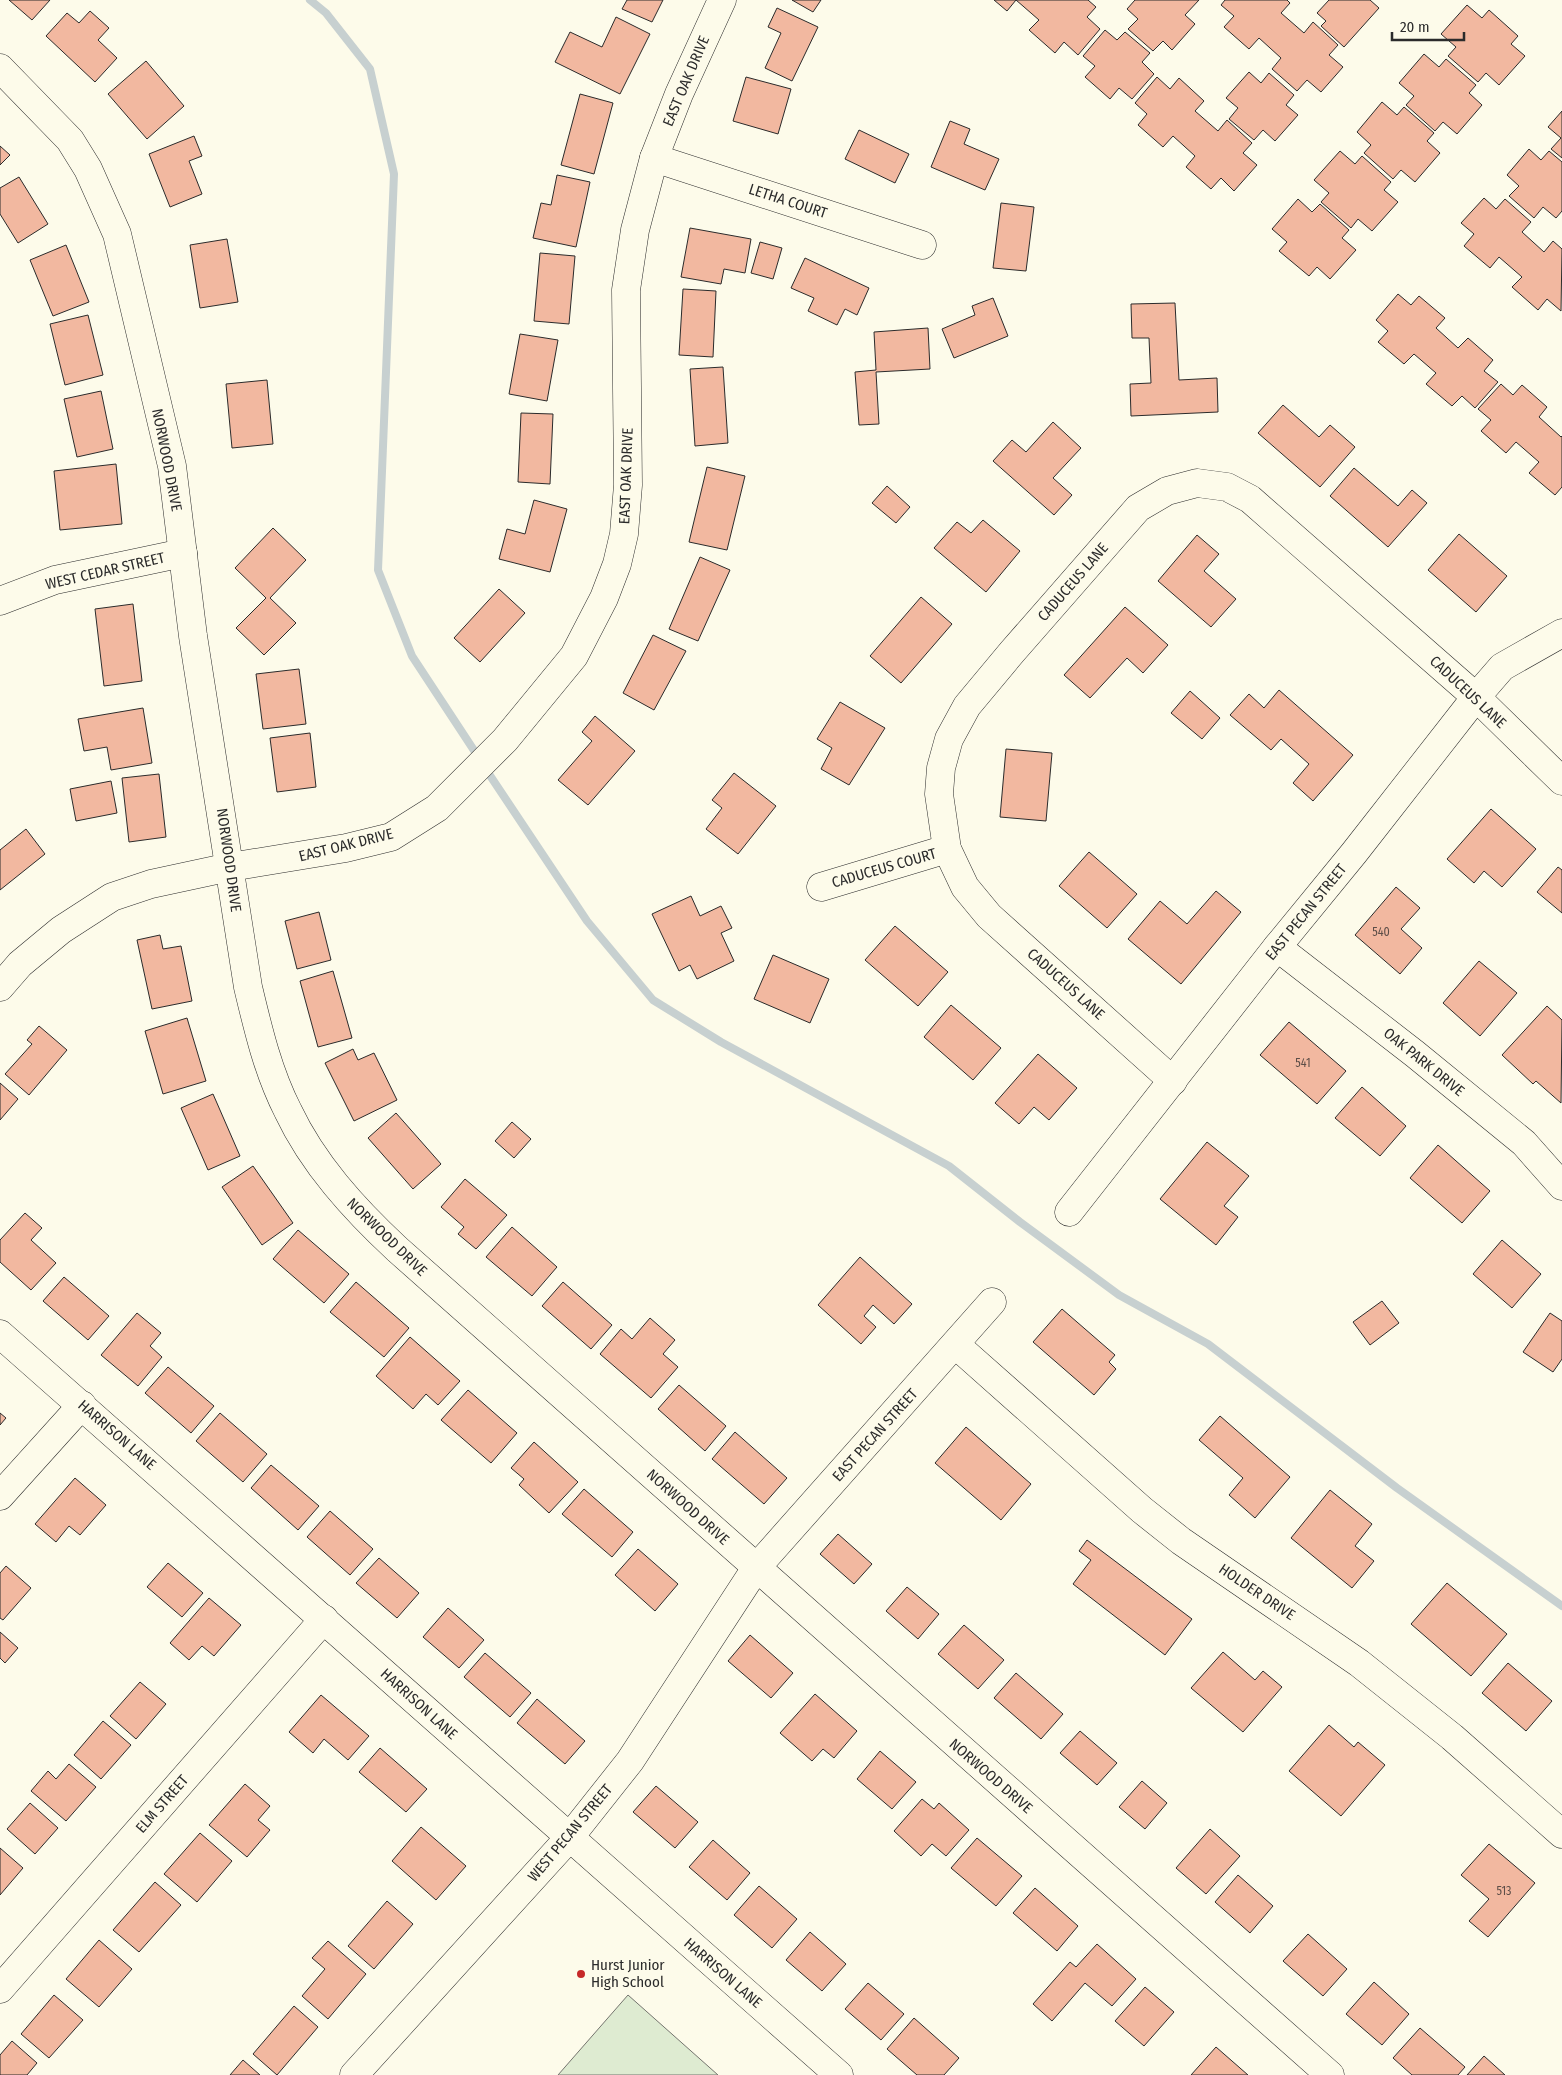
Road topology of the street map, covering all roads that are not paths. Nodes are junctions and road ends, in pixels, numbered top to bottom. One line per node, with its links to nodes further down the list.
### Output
1 (722, 0): 3 (street, EAST OAK DRIVE)
2 (0, 68): 5 (street, NORWOOD DRIVE)
3 (654, 158): 4 (street, LETHA COURT); 11 (street, EAST OAK DRIVE)
4 (922, 245)
5 (183, 554): 6 (street, WEST CEDAR STREET); 11 (street, NORWOOD DRIVE)
6 (0, 601)
7 (1562, 633): 8 (street, EAST PECAN STREET)
8 (1476, 697): 9 (street, CADUCEUS LANE); 10 (street, CADUCEUS LANE); 13 (street, EAST PECAN STREET)
9 (1562, 781)
10 (947, 849): 12 (street, CADUCEUS COURT); 15 (street, CADUCEUS LANE)
11 (230, 867): 14 (street, EAST OAK DRIVE); 23 (street, NORWOOD DRIVE)
12 (821, 887)
13 (1276, 947): 15 (street, EAST PECAN STREET); 16 (street, OAK PARK DRIVE)
14 (0, 987)
15 (1173, 1081): 17 (street, EAST PECAN STREET)
16 (1562, 1186)
17 (1069, 1212)
18 (992, 1302): 20 (street, EAST PECAN STREET)
19 (0, 1334): 21 (street, HARRISON LANE)
20 (956, 1345): 23 (street, EAST PECAN STREET); 25 (street, HOLDER DRIVE)
21 (82, 1404): 22 (street); 24 (street, HARRISON LANE)
22 (0, 1496)
23 (756, 1568): 26 (street, WEST PECAN STREET); 30 (street, NORWOOD DRIVE)
24 (324, 1619): 26 (street, HARRISON LANE); 27 (street, ELM STREET)
25 (1562, 1834)
26 (569, 1838): 28 (street, WEST PECAN STREET); 29 (street, HARRISON LANE)
27 (0, 1988)
28 (354, 2075)
29 (839, 2075)
30 (1330, 2075)

